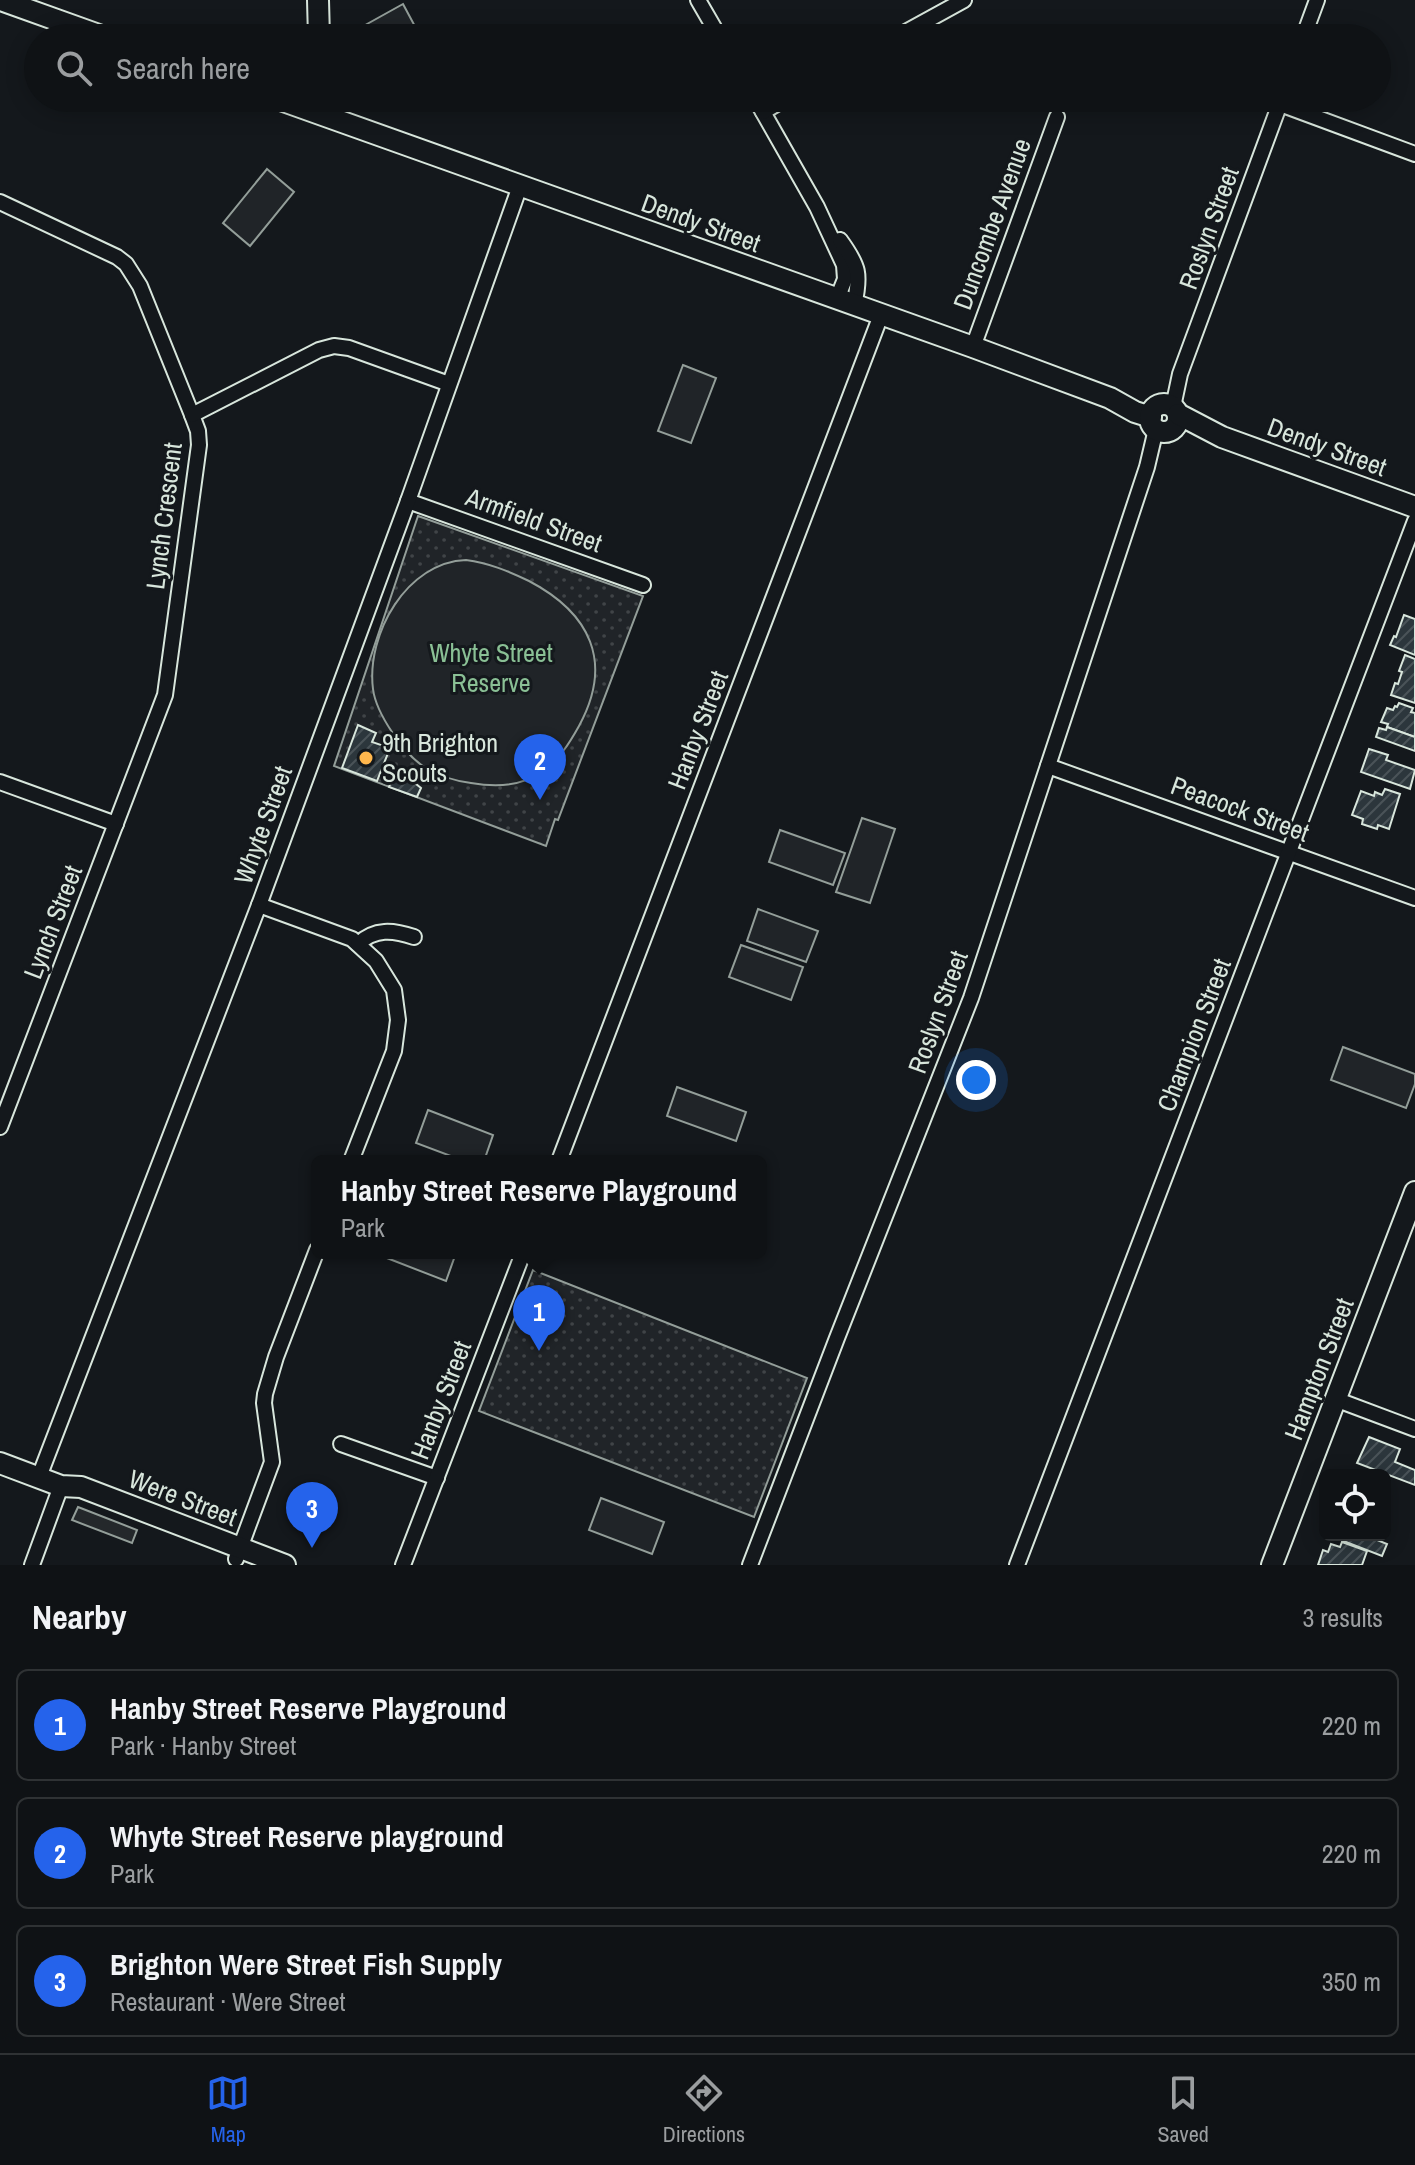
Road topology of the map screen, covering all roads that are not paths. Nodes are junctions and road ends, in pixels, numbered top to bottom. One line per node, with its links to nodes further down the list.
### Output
1 (1, 0): 6 (street)
2 (318, 0): 7 (street)
3 (698, 0): 8 (street)
4 (964, 0): 9 (street)
5 (1317, 0): 10 (street)
6 (68, 24)
7 (319, 24)
8 (712, 24)
9 (920, 24)
10 (1308, 24)
11 (333, 112): 17 (street, Dendy Street)
12 (763, 112): 19 (street)
13 (1277, 112): 24 (street, Roslyn Street)
14 (1309, 112): 16 (street)
15 (1057, 117): 21 (street, Duncombe Avenue)
16 (1415, 154)
17 (520, 186): 19 (street, Dendy Street); 22 (street, Whyte Street)
18 (0, 202): 23 (street, Lynch Crescent)
19 (845, 302): 20 (street, Dendy Street)
20 (881, 315): 21 (street, Dendy Street); 39 (street, Hanby Street)
21 (973, 347): 24 (street, Dendy Street)
22 (449, 384): 23 (street); 25 (street, Whyte Street)
23 (192, 415): 31 (street, Lynch Crescent)
24 (1165, 417): 26 (street, Dendy Street); 29 (street, Roslyn Street)
25 (408, 501): 28 (street, Armfield Street); 34 (street, Whyte Street)
26 (1415, 507)
27 (1415, 521): 32 (street, Champion Street)
28 (643, 585)
29 (1048, 766): 32 (street, Peacock Street); 54 (street, Roslyn Street)
30 (0, 782): 31 (street)
31 (116, 824): 37 (street, Lynch Street)
32 (1289, 853): 33 (street, Peacock Street); 55 (street, Champion Street)
33 (1415, 898)
34 (259, 905): 36 (street); 47 (street, Whyte Street)
35 (414, 937): 36 (street)
36 (358, 944): 38 (street)
37 (0, 1127)
38 (353, 1155)
39 (561, 1155)
40 (1415, 1192): 43 (street, Hampton Street)
41 (314, 1259): 50 (street)
42 (521, 1259): 48 (street, Hanby Street)
43 (1335, 1399): 44 (street); 56 (street, Hampton Street)
44 (1415, 1429)
45 (341, 1444): 48 (street)
46 (0, 1463): 47 (street, Were Street)
47 (39, 1477): 49 (street, Were Street)
48 (437, 1478): 53 (street, Hanby Street)
49 (61, 1486): 50 (street, Were Street); 51 (street)
50 (243, 1557): 52 (street, Were Street)
51 (32, 1565)
52 (285, 1565)
53 (403, 1565)
54 (750, 1565)
55 (1017, 1565)
56 (1272, 1565)

